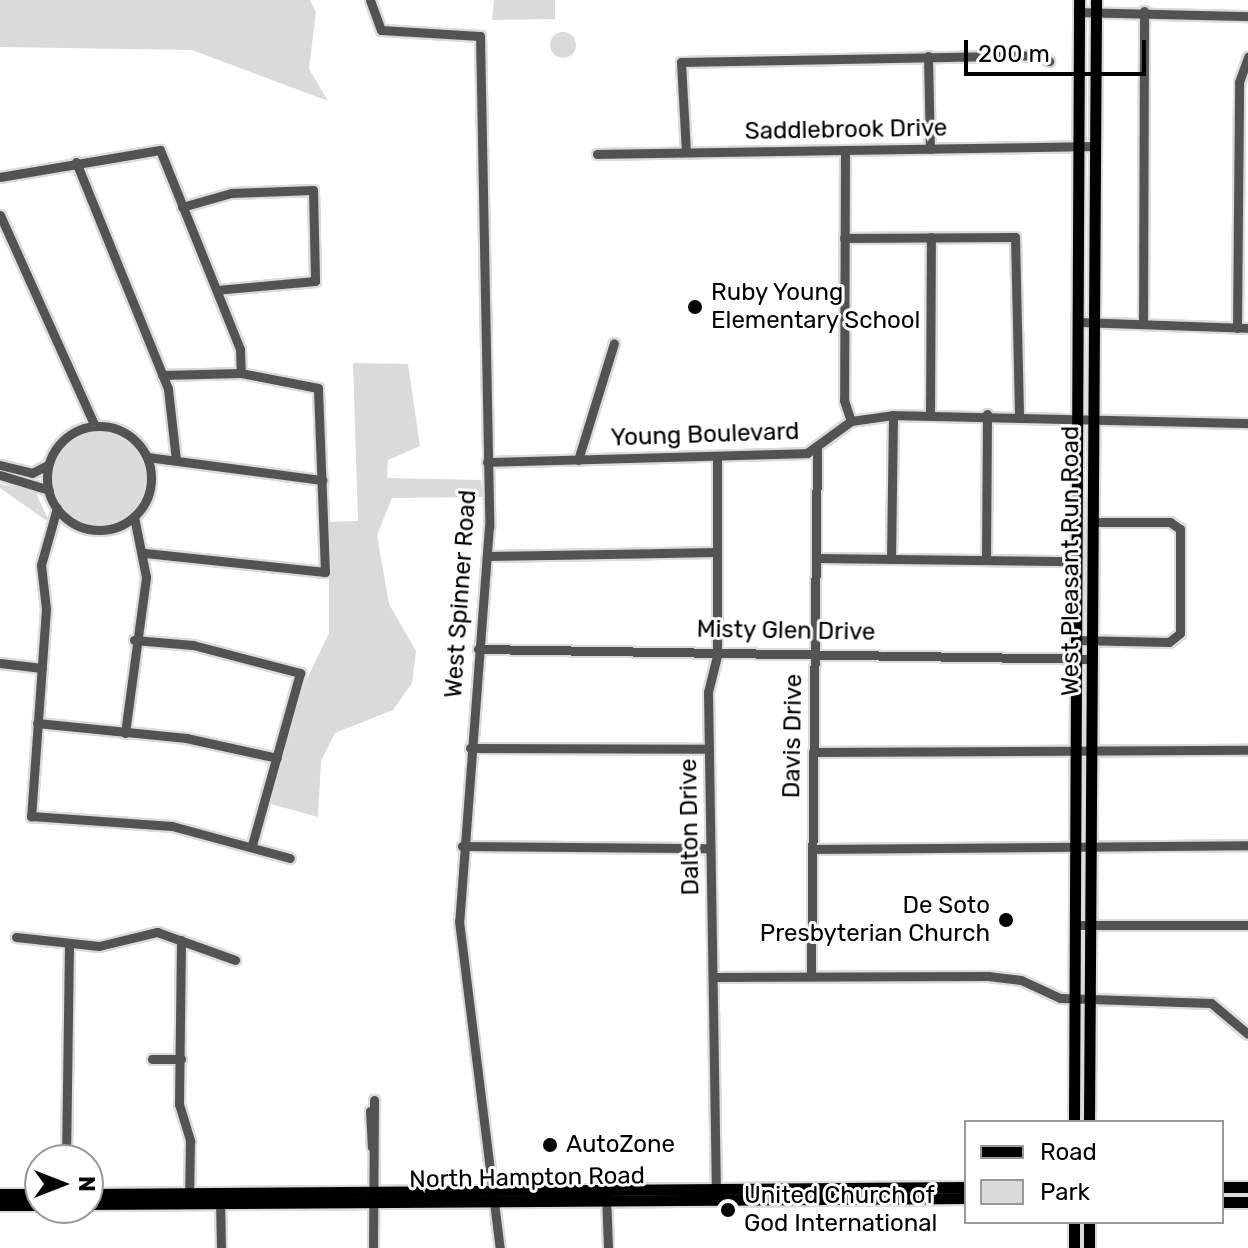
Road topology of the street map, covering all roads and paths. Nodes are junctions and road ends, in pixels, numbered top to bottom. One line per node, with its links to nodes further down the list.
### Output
1 (370, 0): 47 (street, West Spinner Road)
2 (1079, 6): 3 (street); 9 (main road, West Pleasant Run Road)
3 (1096, 6): 4 (street); 10 (main road, West Pleasant Run Road)
4 (1144, 11): 5 (street); 24 (street)
5 (1248, 16)
6 (928, 56): 8 (street); 11 (street); 13 (street)
7 (1248, 57): 25 (street)
8 (1049, 61)
9 (1078, 146): 10 (street, Saddlebrook Drive); 11 (street, Saddlebrook Drive); 22 (main road, West Pleasant Run Road)
10 (1095, 146): 23 (main road, West Pleasant Run Road)
11 (930, 149): 12 (street, Saddlebrook Drive)
12 (845, 150): 13 (street, Saddlebrook Drive); 20 (street)
13 (686, 152): 14 (street, Saddlebrook Drive)
14 (597, 154)
15 (76, 162): 16 (street); 17 (street); 29 (street)
16 (0, 177)
17 (182, 207): 21 (street); 21 (street)
18 (0, 215): 30 (street)
19 (931, 237): 20 (street); 31 (street); 34 (street)
20 (844, 238): 35 (street)
21 (217, 290): 28 (street)
22 (1077, 322): 23 (street); 36 (main road, West Pleasant Run Road)
23 (1094, 323): 24 (street); 38 (main road, West Pleasant Run Road)
24 (1143, 324): 25 (street)
25 (1237, 328): 26 (street)
26 (1248, 328)
27 (614, 343): 45 (street)
28 (241, 373): 29 (street); 51 (street)
29 (162, 375): 44 (street)
30 (82, 403): 39 (street); 40 (street)
31 (1019, 413): 32 (street); 36 (street)
32 (987, 414): 34 (street); 65 (street)
33 (893, 415): 34 (street); 35 (street); 64 (street)
34 (930, 415)
35 (851, 421): 41 (street, Young Boulevard)
36 (1076, 421): 38 (street); 66 (main road, West Pleasant Run Road)
37 (1248, 423): 38 (street)
38 (1093, 424): 55 (main road, West Pleasant Run Road)
39 (95, 426): 40 (street); 42 (street)
40 (80, 429): 46 (street)
41 (817, 448): 43 (street, Young Boulevard); 63 (street, Davis Drive)
42 (147, 457): 44 (street); 49 (street)
43 (717, 457): 45 (street, Young Boulevard); 60 (street, Dalton Drive)
44 (176, 460): 49 (street); 51 (street)
45 (578, 460): 47 (street, Young Boulevard)
46 (49, 462): 48 (street); 52 (street)
47 (487, 462): 62 (street, West Spinner Road)
48 (0, 465)
49 (151, 473): 54 (street)
50 (0, 475): 52 (street)
51 (322, 480): 61 (street)
52 (49, 491): 53 (street)
53 (57, 508): 57 (street); 58 (street)
54 (134, 517): 56 (street); 59 (street)
55 (1093, 522): 69 (main road, West Pleasant Run Road); 69 (street)
56 (122, 525): 57 (street); 59 (street)
57 (79, 526): 58 (street)
58 (52, 534): 76 (street)
59 (140, 541): 61 (street)
60 (717, 552): 62 (street); 71 (street, Dalton Drive)
61 (145, 553): 67 (street)
62 (487, 556): 70 (street, West Spinner Road)
63 (816, 558): 64 (street); 72 (street, Davis Drive)
64 (891, 559): 65 (street)
65 (986, 559): 66 (street)
66 (1075, 561): 68 (main road, West Pleasant Run Road)
67 (134, 640): 78 (street); 85 (street)
68 (1075, 640): 69 (street); 73 (main road, West Pleasant Run Road)
69 (1092, 640): 74 (main road, West Pleasant Run Road)
70 (478, 649): 71 (street, Misty Glen Drive); 79 (street, West Spinner Road)
71 (717, 649): 72 (street, Misty Glen Drive); 80 (street, Dalton Drive)
72 (814, 651): 73 (street, Misty Glen Drive); 84 (street, Davis Drive)
73 (1075, 658): 74 (street, Misty Glen Drive); 81 (main road, West Pleasant Run Road)
74 (1092, 659): 82 (main road, West Pleasant Run Road)
75 (0, 663): 76 (street)
76 (42, 668): 77 (street)
77 (37, 723): 78 (street); 86 (street)
78 (125, 733): 85 (street)
79 (470, 748): 80 (street); 90 (street, West Spinner Road)
80 (709, 749): 91 (street, Dalton Drive)
81 (1075, 750): 82 (street); 84 (street); 87 (main road, West Pleasant Run Road)
82 (1091, 750): 83 (street); 88 (main road, West Pleasant Run Road)
83 (1248, 750)
84 (813, 752): 92 (street, Davis Drive)
85 (277, 758): 86 (street)
86 (252, 845): 93 (street)
87 (1074, 845): 88 (street); 92 (street); 94 (main road, West Pleasant Run Road)
88 (1091, 845): 89 (street); 95 (main road, West Pleasant Run Road)
89 (1248, 845)
90 (462, 846): 91 (street); 120 (street, West Spinner Road)
91 (709, 848): 102 (street, Dalton Drive)
92 (812, 849): 101 (street, Davis Drive)
93 (290, 858)
94 (1074, 925): 95 (street); 103 (main road, West Pleasant Run Road)
95 (1090, 925): 96 (street); 104 (main road, West Pleasant Run Road)
96 (1248, 925)
97 (16, 937): 99 (street)
98 (181, 940): 99 (street); 100 (street); 107 (street)
99 (69, 946): 111 (street)
100 (235, 960)
101 (811, 976): 102 (street); 103 (street)
102 (714, 977): 115 (street, Dalton Drive)
103 (1074, 1000): 104 (street); 109 (main road, West Pleasant Run Road)
104 (1090, 1001): 105 (street); 110 (main road, West Pleasant Run Road)
105 (1248, 1034)
106 (152, 1059): 107 (street)
107 (181, 1059): 123 (street)
108 (372, 1100): 121 (street)
109 (1074, 1120)
110 (1089, 1120)
111 (66, 1144)
112 (964, 1187): 116 (main road, North Hampton Road)
113 (1224, 1187): 114 (main road)
114 (1248, 1187)
115 (716, 1193): 116 (main road, North Hampton Road); 119 (main road, North Hampton Road)
116 (900, 1193): 125 (main road, North Hampton Road)
117 (0, 1194): 118 (main road)
118 (24, 1194)
119 (606, 1194): 120 (main road, North Hampton Road); 135 (street)
120 (494, 1195): 121 (main road, North Hampton Road); 134 (street, West Spinner Road)
121 (374, 1196): 124 (main road, North Hampton Road); 133 (street)
122 (104, 1197): 123 (main road, North Hampton Road)
123 (189, 1198): 124 (main road, North Hampton Road)
124 (220, 1198): 132 (street)
125 (964, 1198)
126 (1224, 1202): 127 (main road)
127 (1248, 1202)
128 (0, 1205): 129 (main road)
129 (24, 1205)
130 (1074, 1224): 136 (main road)
131 (1089, 1224): 137 (main road)
132 (221, 1248)
133 (373, 1248)
134 (500, 1248)
135 (608, 1248)
136 (1074, 1248)
137 (1089, 1248)

